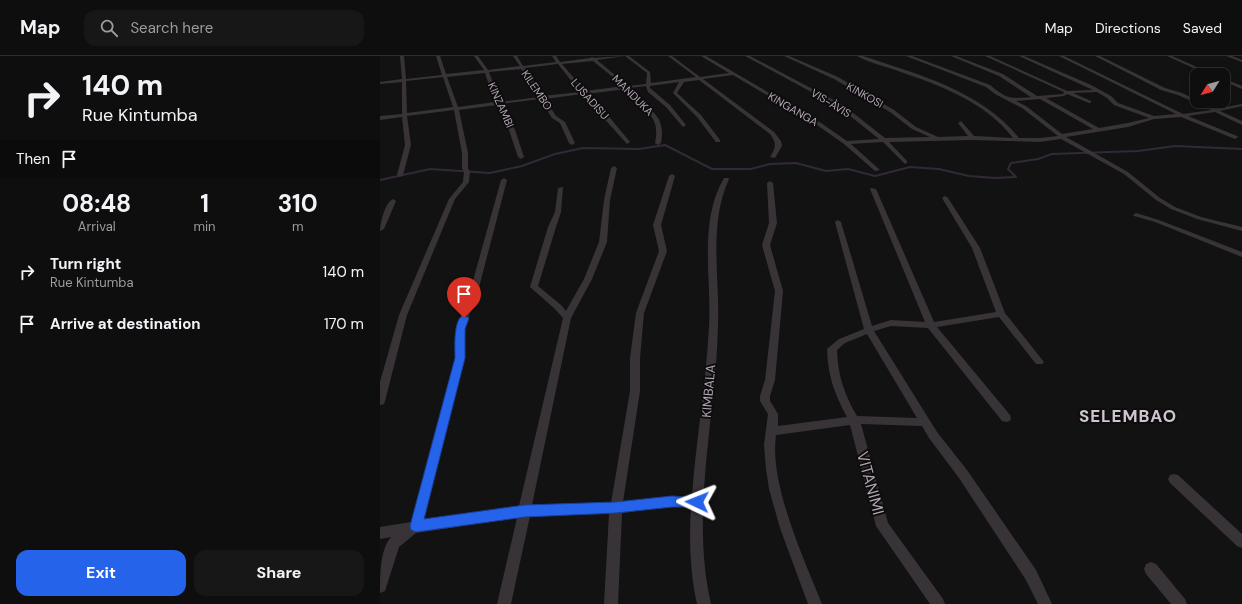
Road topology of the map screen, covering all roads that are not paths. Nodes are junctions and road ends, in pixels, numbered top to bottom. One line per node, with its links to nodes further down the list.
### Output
1 (402, 56): 31 (street)
2 (438, 56): 29 (street)
3 (476, 56): 27 (street, KINZAMBI)
4 (515, 56): 25 (street, KILEMBO)
5 (554, 56): 24 (street, LUSADISU)
6 (590, 56): 22 (street, MANDUKA)
7 (623, 56): 22 (street)
8 (627, 56): 35 (street)
9 (670, 56): 30 (street)
10 (703, 56): 28 (street, KINGANGA)
11 (747, 56): 60 (street, VIS-ÀVIS)
12 (786, 56): 61 (street, KINKOSI)
13 (859, 56): 62 (street)
14 (908, 56): 43 (street)
15 (953, 56): 42 (street)
16 (987, 56): 39 (street)
17 (1021, 56): 38 (street)
18 (1061, 56): 50 (street)
19 (1097, 56): 48 (street)
20 (1169, 56): 26 (street)
21 (1228, 56): 23 (street)
22 (595, 59): 24 (street); 36 (street, MANDUKA)
23 (1242, 61)
24 (559, 64): 25 (street); 40 (street, LUSADISU)
25 (522, 68): 27 (street); 41 (street, KILEMBO)
26 (1197, 68)
27 (487, 71): 29 (street); 45 (street, KINZAMBI)
28 (734, 74): 30 (street); 67 (street, KINGANGA)
29 (446, 76): 31 (street); 47 (street)
30 (699, 79): 32 (street); 69 (street)
31 (404, 80): 34 (street); 49 (street)
32 (683, 80): 35 (street); 63 (street)
33 (1230, 82): 37 (street)
34 (380, 83)
35 (649, 83): 36 (street); 55 (street)
36 (627, 87): 40 (street); 66 (street, MANDUKA)
37 (1242, 88)
38 (1098, 91): 39 (street); 52 (street)
39 (1066, 92): 42 (street); 44 (street)
40 (584, 93): 41 (street); 64 (street, LUSADISU)
41 (542, 97): 45 (street); 65 (street, KILEMBO)
42 (1038, 97): 43 (street); 56 (street)
43 (1011, 100): 57 (street)
44 (1089, 102)
45 (498, 103): 47 (street); 68 (street, KINZAMBI)
46 (1242, 105): 48 (street)
47 (456, 108): 49 (street); 92 (street)
48 (1215, 110): 50 (street); 54 (street)
49 (405, 114): 51 (street); 73 (street)
50 (1183, 115): 52 (street); 58 (street)
51 (380, 118)
52 (1154, 118): 56 (street)
53 (960, 122): 59 (street)
54 (1242, 123)
55 (683, 125)
56 (1098, 130): 57 (street)
57 (1061, 136): 62 (street); 85 (street)
58 (1235, 137)
59 (972, 138): 61 (street); 62 (street)
60 (884, 140): 61 (street); 67 (street); 70 (street, VIS-ÀVIS)
61 (939, 140)
62 (1018, 140)
63 (718, 141)
64 (627, 142)
65 (572, 143)
66 (658, 143)
67 (846, 143): 72 (street, KINGANGA)
68 (521, 157)
69 (773, 157)
70 (905, 162)
71 (614, 168): 88 (street)
72 (877, 170)
73 (400, 175)
74 (672, 176): 99 (street)
75 (726, 179): 98 (street, KIMBALA)
76 (504, 180): 101 (street)
77 (770, 182): 96 (street)
78 (561, 188): 88 (street)
79 (873, 190): 89 (street)
80 (945, 198): 87 (street)
81 (393, 201): 84 (street)
82 (1136, 215): 86 (street)
83 (838, 222): 90 (street)
84 (380, 229)
85 (1242, 229)
86 (1242, 255)
87 (1001, 314): 89 (street); 91 (street)
88 (567, 318): 100 (street)
89 (931, 325): 90 (street); 93 (street)
90 (869, 330): 94 (street, VITANIMI); 95 (street)
91 (1038, 362)
92 (380, 401)
93 (1006, 418)
94 (854, 420): 95 (street); 96 (street); 110 (street, VITANIMI)
95 (924, 422): 111 (street)
96 (771, 431): 109 (street)
97 (1174, 479): 103 (street)
98 (697, 502): 99 (street); 108 (street, KIMBALA)
99 (616, 508): 100 (street); 107 (street)
100 (525, 511): 101 (street); 106 (street)
101 (416, 526): 102 (street); 105 (street)
102 (380, 533)
103 (1242, 542)
104 (1151, 569): 112 (street)
105 (380, 586)
106 (504, 604)
107 (611, 604)
108 (704, 604)
109 (815, 604)
110 (938, 604)
111 (1045, 604)
112 (1180, 604)

